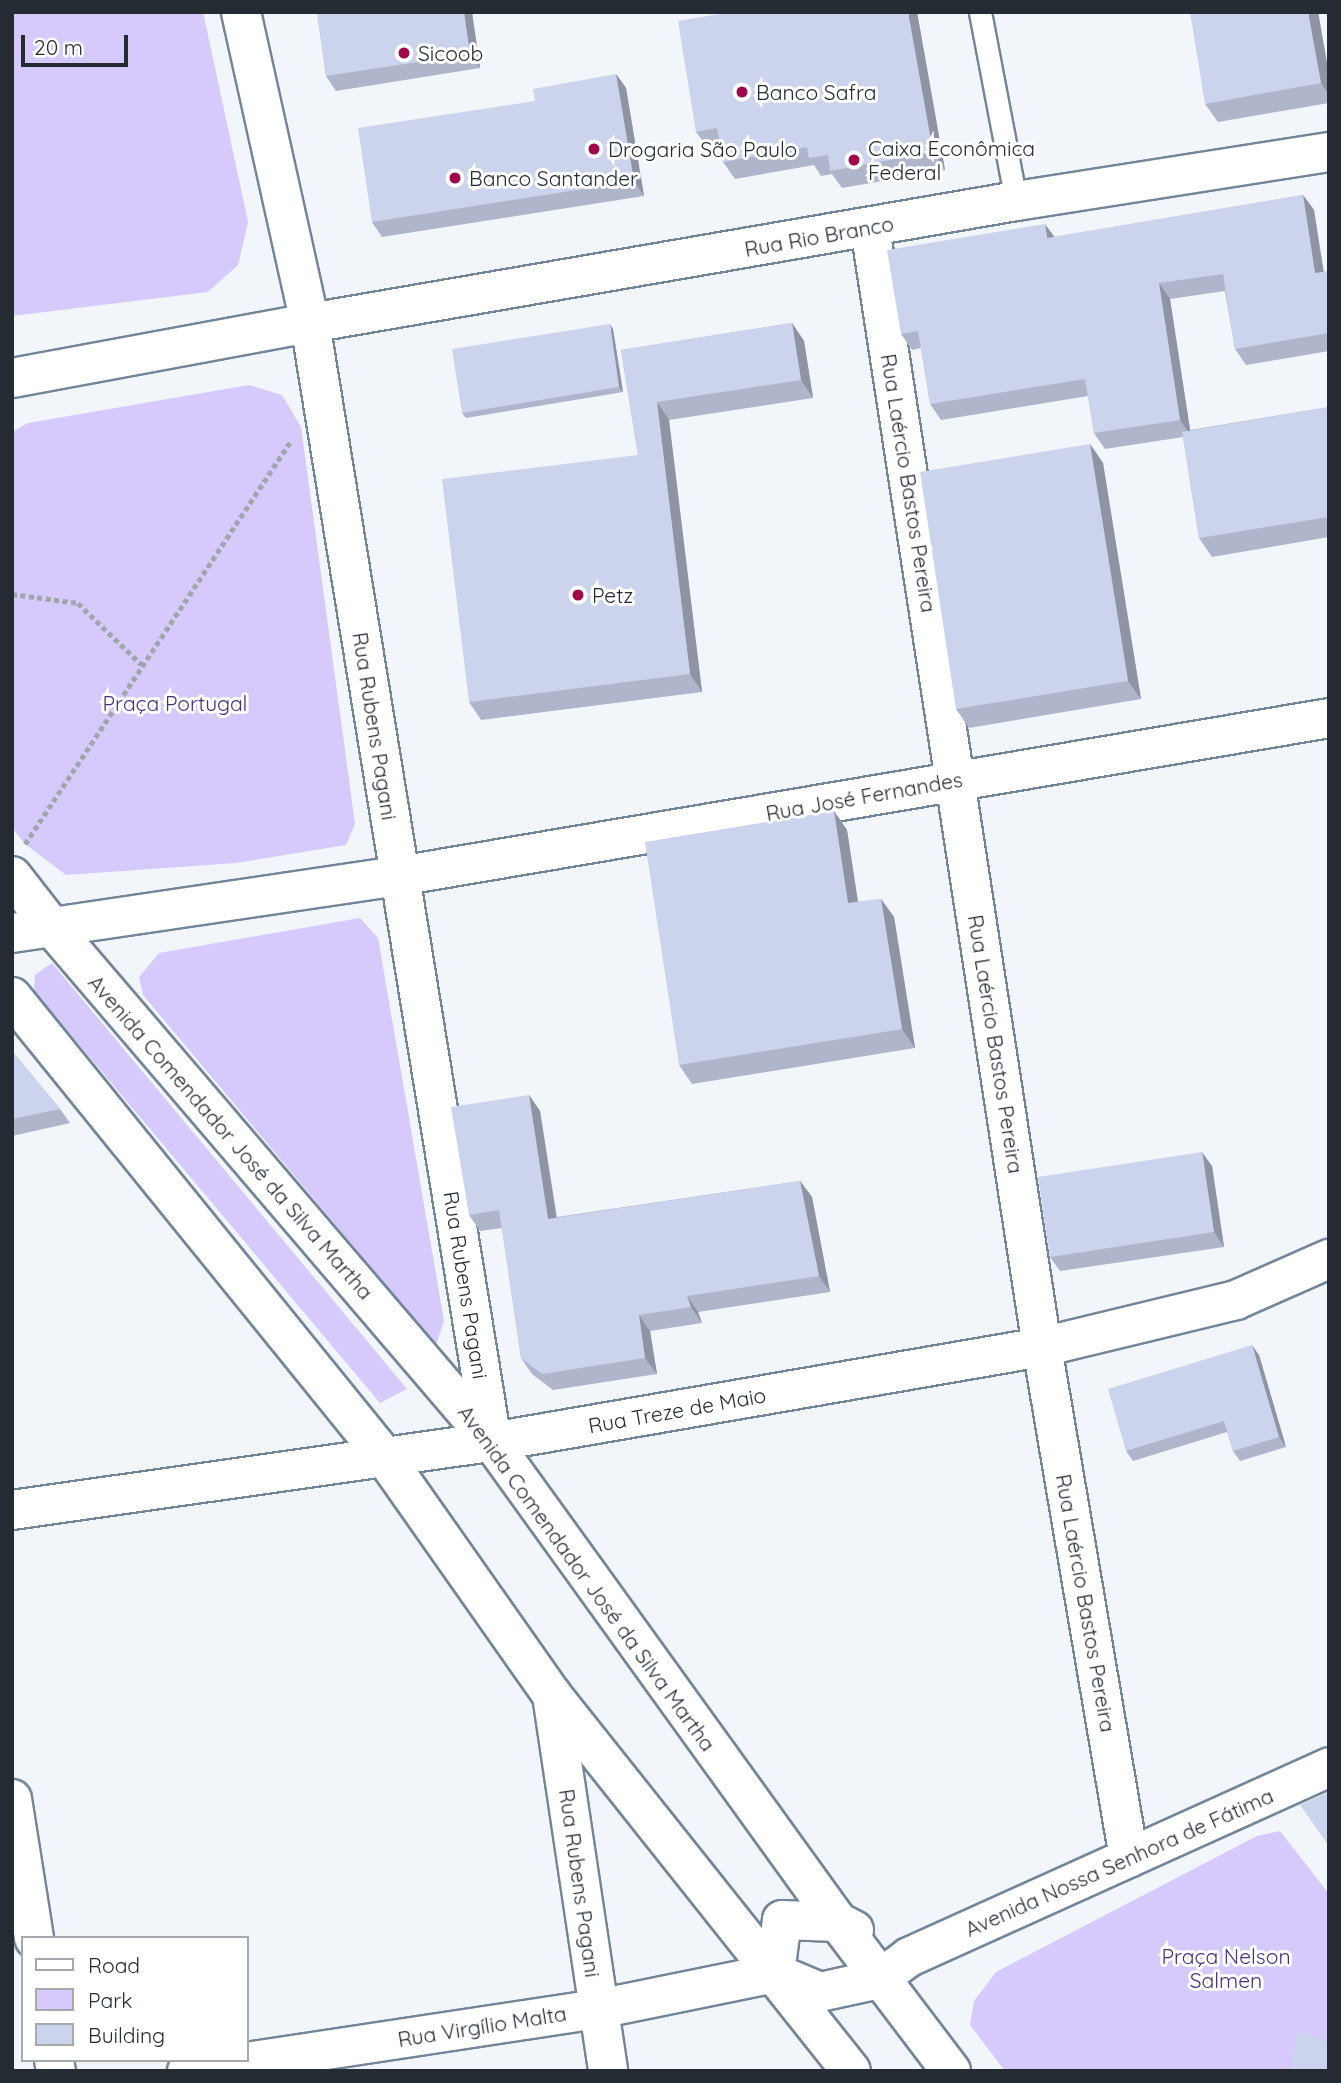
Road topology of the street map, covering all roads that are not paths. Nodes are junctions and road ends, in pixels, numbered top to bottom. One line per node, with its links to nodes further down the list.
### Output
1 (241, 12): 6 (street, Rua Rubens Pagani)
2 (980, 12): 4 (lane)
3 (1329, 152): 4 (street, Rua Rio Branco)
4 (1016, 201): 5 (street, Rua Rio Branco)
5 (870, 228): 6 (street, Rua Rio Branco); 9 (street, Rua Laércio Bastos Pereira)
6 (310, 323): 7 (street); 11 (street, Rua Rubens Pagani)
7 (12, 379)
8 (1329, 718): 9 (street, Rua José Fernandes)
9 (955, 780): 11 (street, Rua José Fernandes); 16 (street, Rua Laércio Bastos Pereira)
10 (15, 863): 12 (street, Avenida Comendador José da Silva Martha)
11 (399, 876): 12 (street); 17 (street, Rua Rubens Pagani)
12 (51, 926): 13 (street); 17 (street, Avenida Comendador José da Silva Martha)
13 (12, 933)
14 (12, 997): 18 (street)
15 (1329, 1259): 16 (street, Rua Treze de Maio)
16 (1042, 1347): 17 (street, Rua Treze de Maio); 23 (street, Rua Laércio Bastos Pereira)
17 (492, 1442): 18 (street, Rua Treze de Maio); 24 (street, Avenida Comendador José da Silva Martha)
18 (384, 1455): 19 (street, Rua Treze de Maio); 20 (street)
19 (12, 1510)
20 (552, 1695): 27 (street); 28 (street, Rua Rubens Pagani)
21 (1329, 1767): 23 (street, Avenida Nossa Senhora de Fátima)
22 (12, 1799): 25 (street)
23 (1129, 1858): 26 (street, Avenida Nossa Senhora de Fátima)
24 (838, 1922): 26 (street); 27 (street)
25 (34, 1936)
26 (894, 1968): 27 (street, Avenida Nossa Senhora de Fátima); 34 (street)
27 (775, 1973): 28 (street, Rua Virgílio Malta); 33 (street)
28 (598, 2009): 30 (street, Rua Virgílio Malta); 32 (street, Rua Rubens Pagani)
29 (247, 2062): 31 (street, Rua Virgílio Malta)
30 (248, 2062)
31 (187, 2071)
32 (608, 2071)
33 (850, 2071)
34 (951, 2071)

